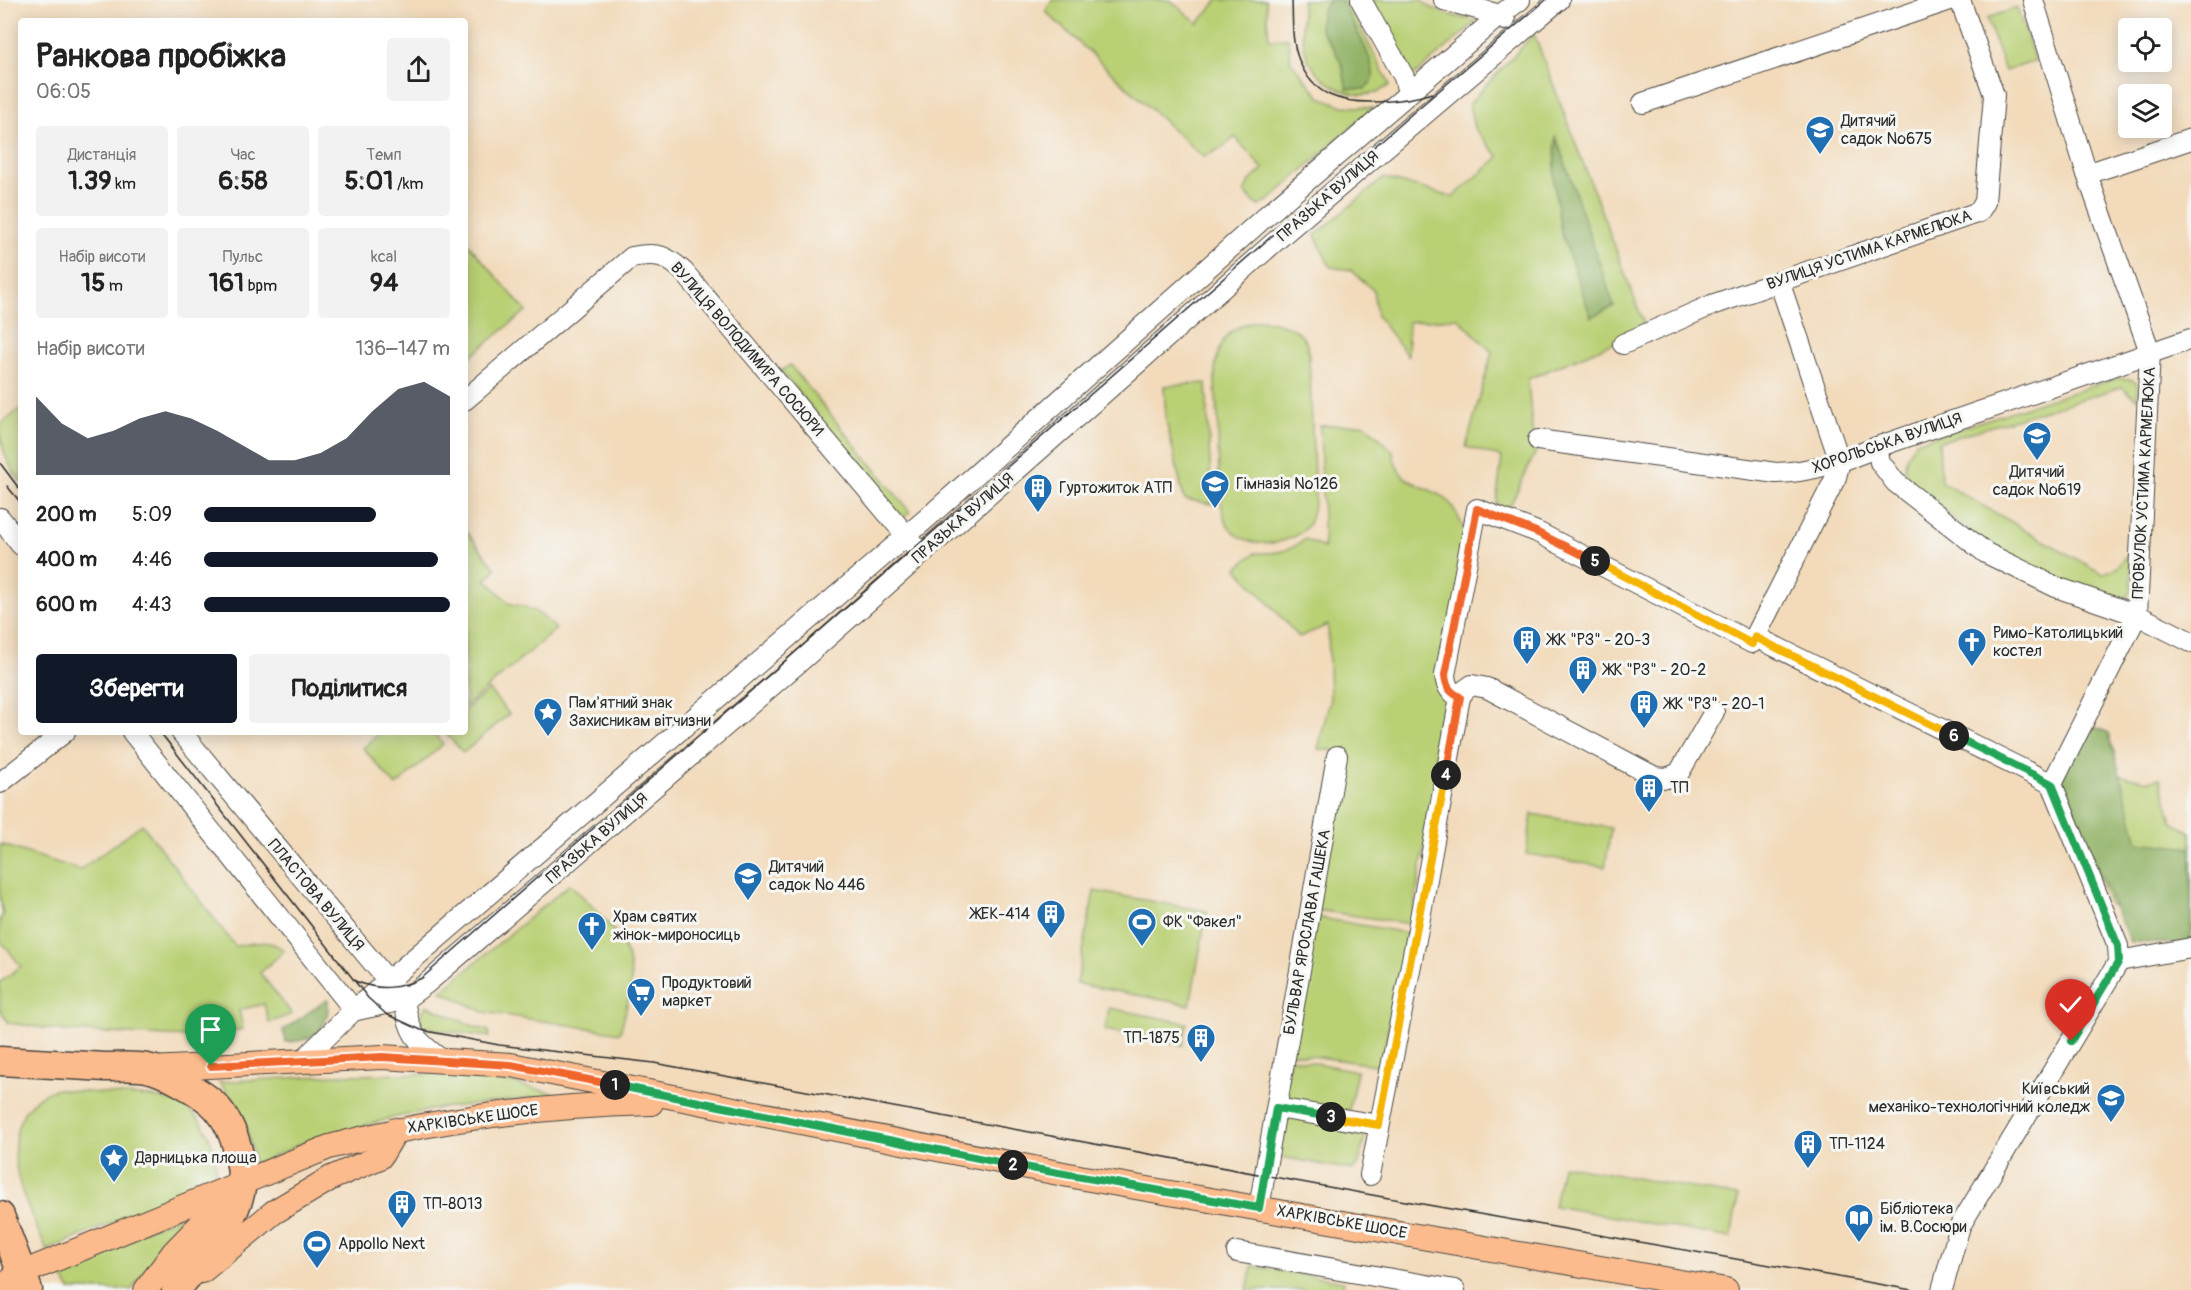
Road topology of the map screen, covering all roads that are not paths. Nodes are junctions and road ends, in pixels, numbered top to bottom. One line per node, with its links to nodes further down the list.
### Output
1 (1361, 0): 10 (street)
2 (1444, 0): 8 (street)
3 (1520, 0): 8 (street, ПРАЗЬКА ВУЛИЦЯ)
4 (1559, 0): 9 (street, ПРАЗЬКА ВУЛИЦЯ)
5 (1960, 0): 16 (street, ВУЛИЦЯ УСТИМА КАРМЕЛЮКА)
6 (2033, 0): 13 (street, ПРОВУЛОК УСТИМА КАРМЕЛЮКА)
7 (1940, 2): 11 (street)
8 (1500, 15): 9 (street); 10 (street, ПРАЗЬКА ВУЛИЦЯ)
9 (1517, 34): 15 (street, ПРАЗЬКА ВУЛИЦЯ)
10 (1408, 93): 14 (street, ПРАЗЬКА ВУЛИЦЯ)
11 (1642, 103)
12 (2191, 139): 13 (street)
13 (2087, 174): 19 (street, ПРОВУЛОК УСТИМА КАРМЕЛЮКА)
14 (1266, 216): 15 (street); 25 (street, ПРАЗЬКА ВУЛИЦЯ)
15 (1285, 234): 27 (street, ПРАЗЬКА ВУЛИЦЯ)
16 (1779, 281): 18 (street, ВУЛИЦЯ УСТИМА КАРМЕЛЮКА); 23 (street)
17 (2191, 339): 19 (street, ХОРОЛЬСЬКА ВУЛИЦЯ)
18 (1623, 344)
19 (2150, 352): 22 (street, ХОРОЛЬСЬКА ВУЛИЦЯ); 28 (street, ПРОВУЛОК УСТИМА КАРМЕЛЮКА)
20 (468, 397): 25 (street, ВУЛИЦЯ ВОЛОДИМИРА СОСЮРИ)
21 (1538, 440): 23 (street, ХОРОЛЬСЬКА ВУЛИЦЯ)
22 (1877, 447): 23 (street, ХОРОЛЬСЬКА ВУЛИЦЯ); 28 (street)
23 (1840, 462): 29 (street)
24 (0, 518): 26 (street)
25 (905, 536): 27 (street, ВУЛИЦЯ ВОЛОДИМИРА СОСЮРИ); 41 (street, ПРАЗЬКА ВУЛИЦЯ)
26 (18, 541)
27 (922, 554): 42 (street, ПРАЗЬКА ВУЛИЦЯ)
28 (2137, 615): 30 (street); 38 (street, ПРОВУЛОК УСТИМА КАРМЕЛЮКА)
29 (1754, 640): 31 (street); 38 (street)
30 (2191, 642)
31 (1460, 697): 32 (street); 50 (street)
32 (1714, 712)
33 (61, 735): 37 (street)
34 (134, 735): 43 (street)
35 (183, 735): 41 (street, ПЛАСТОВА ВУЛИЦЯ)
36 (1337, 756): 49 (street, БУЛЬВАР ЯРОСЛАВА ГАШЕКА)
37 (0, 783)
38 (2052, 784): 40 (street)
39 (2191, 948): 40 (street)
40 (2119, 961): 64 (street)
41 (388, 981): 42 (street, ПЛАСТОВА ВУЛИЦЯ); 43 (street, ПРАЗЬКА ВУЛИЦЯ)
42 (404, 1000): 43 (street, ПРАЗЬКА ВУЛИЦЯ); 44 (street, ПЛАСТОВА ВУЛИЦЯ)
43 (354, 1010): 45 (street, ПРАЗЬКА ВУЛИЦЯ)
44 (442, 1060): 45 (main road, ХАРКІВСЬКЕ ШОСЕ); 48 (main road, ХАРКІВСЬКЕ ШОСЕ)
45 (302, 1061): 47 (main road)
46 (8, 1065): 47 (highway)
47 (151, 1069): 53 (highway)
48 (710, 1105): 51 (main road, ХАРКІВСЬКЕ ШОСЕ); 54 (main road, ХАРКІВСЬКЕ ШОСЕ)
49 (1276, 1108): 50 (street); 54 (street, БУЛЬВАР ЯРОСЛАВА ГАШЕКА)
50 (1379, 1125): 52 (street)
51 (396, 1130): 53 (main road, ХАРКІВСЬКЕ ШОСЕ); 61 (main road)
52 (1370, 1175)
53 (243, 1181): 58 (main road, ХАРКІВСЬКЕ ШОСЕ); 59 (main road); 60 (highway)
54 (1259, 1208): 63 (main road, ХАРКІВСЬКЕ ШОСЕ)
55 (0, 1216): 58 (highway)
56 (1237, 1252): 57 (street)
57 (1351, 1281): 62 (street)
58 (22, 1285)
59 (146, 1290)
60 (176, 1290)
61 (182, 1290)
62 (1455, 1290)
63 (1726, 1290)
64 (1942, 1290)

